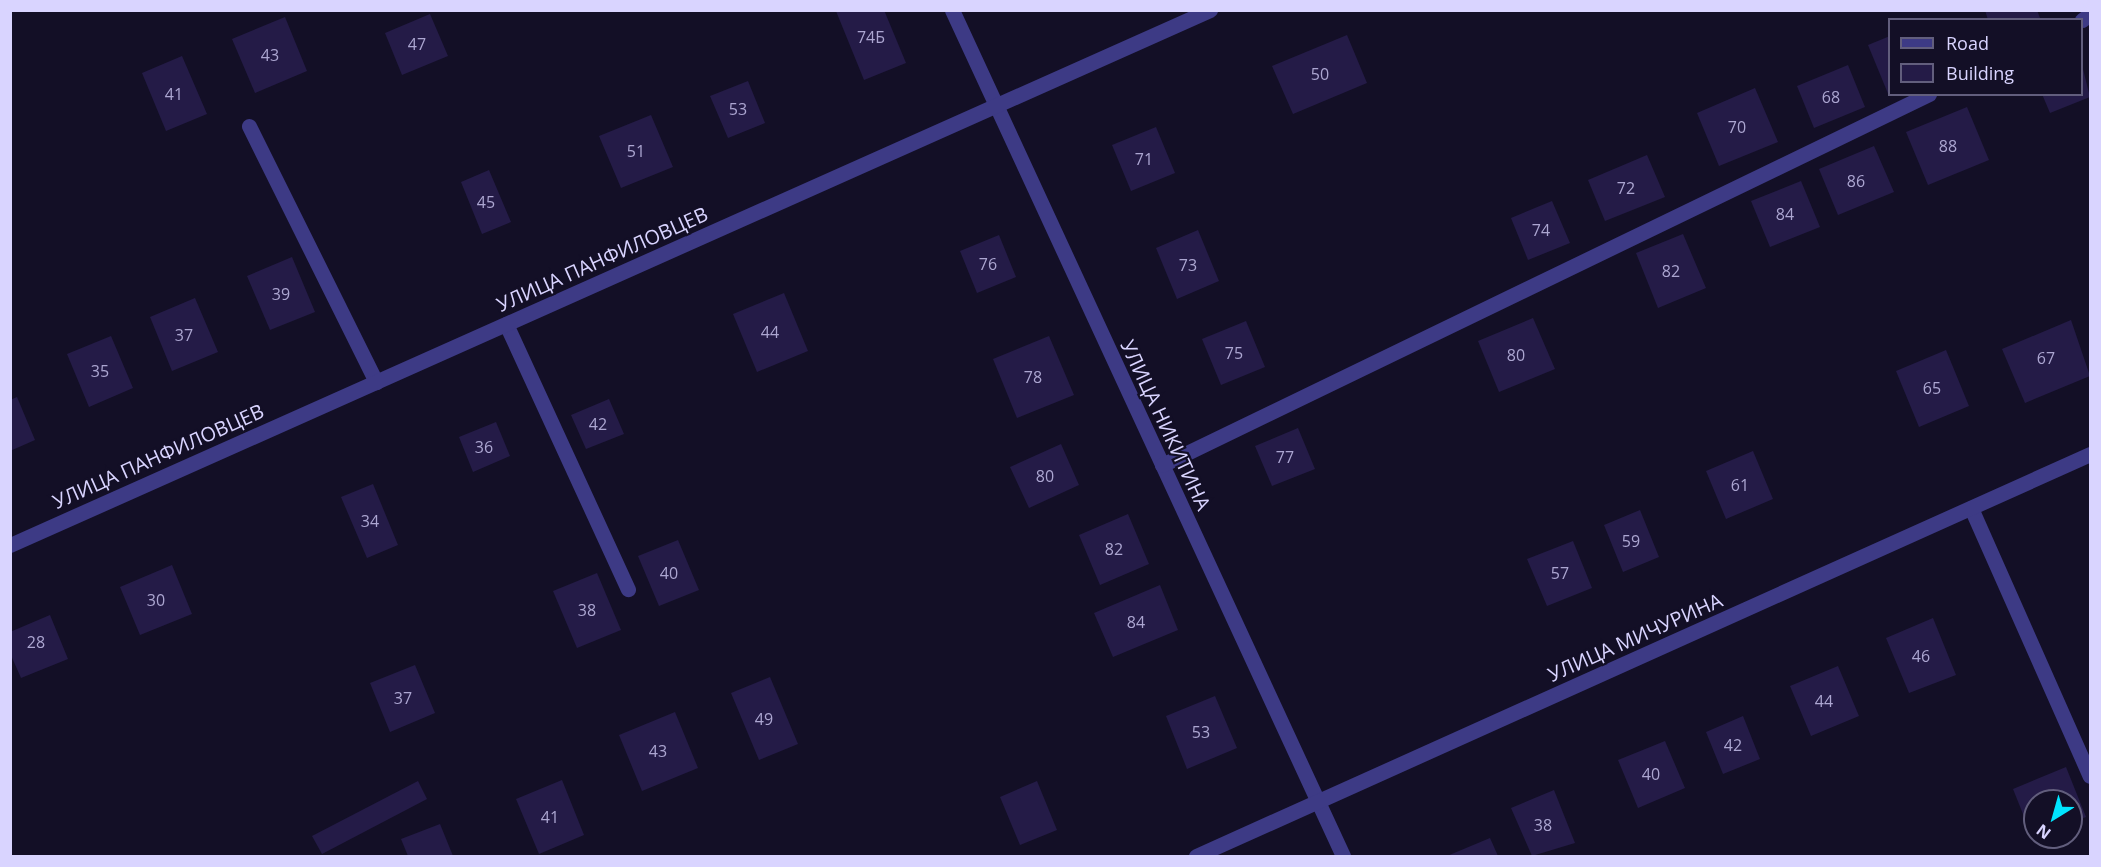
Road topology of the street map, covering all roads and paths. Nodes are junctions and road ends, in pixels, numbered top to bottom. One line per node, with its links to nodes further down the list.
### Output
1 (952, 10): 4 (street, УЛИЦА НИКИТИНА)
2 (1210, 10): 4 (street, УЛИЦА ПАНФИЛОВЦЕВ)
3 (1925, 96): 9 (street)
4 (996, 106): 6 (street, УЛИЦА ПАНФИЛОВЦЕВ); 9 (street, УЛИЦА НИКИТИНА)
5 (249, 126): 7 (street)
6 (506, 324): 7 (street, УЛИЦА ПАНФИЛОВЦЕВ); 12 (street)
7 (376, 382): 11 (street, УЛИЦА ПАНФИЛОВЦЕВ)
8 (2091, 454): 10 (street, УЛИЦА МИЧУРИНА)
9 (1162, 465): 14 (street, УЛИЦА НИКИТИНА)
10 (1971, 508): 13 (street); 14 (street, УЛИЦА МИЧУРИНА)
11 (10, 545)
12 (628, 589)
13 (2091, 776)
14 (1318, 803): 15 (street, УЛИЦА МИЧУРИНА); 16 (street, УЛИЦА НИКИТИНА)
15 (1196, 856)
16 (1343, 856)

